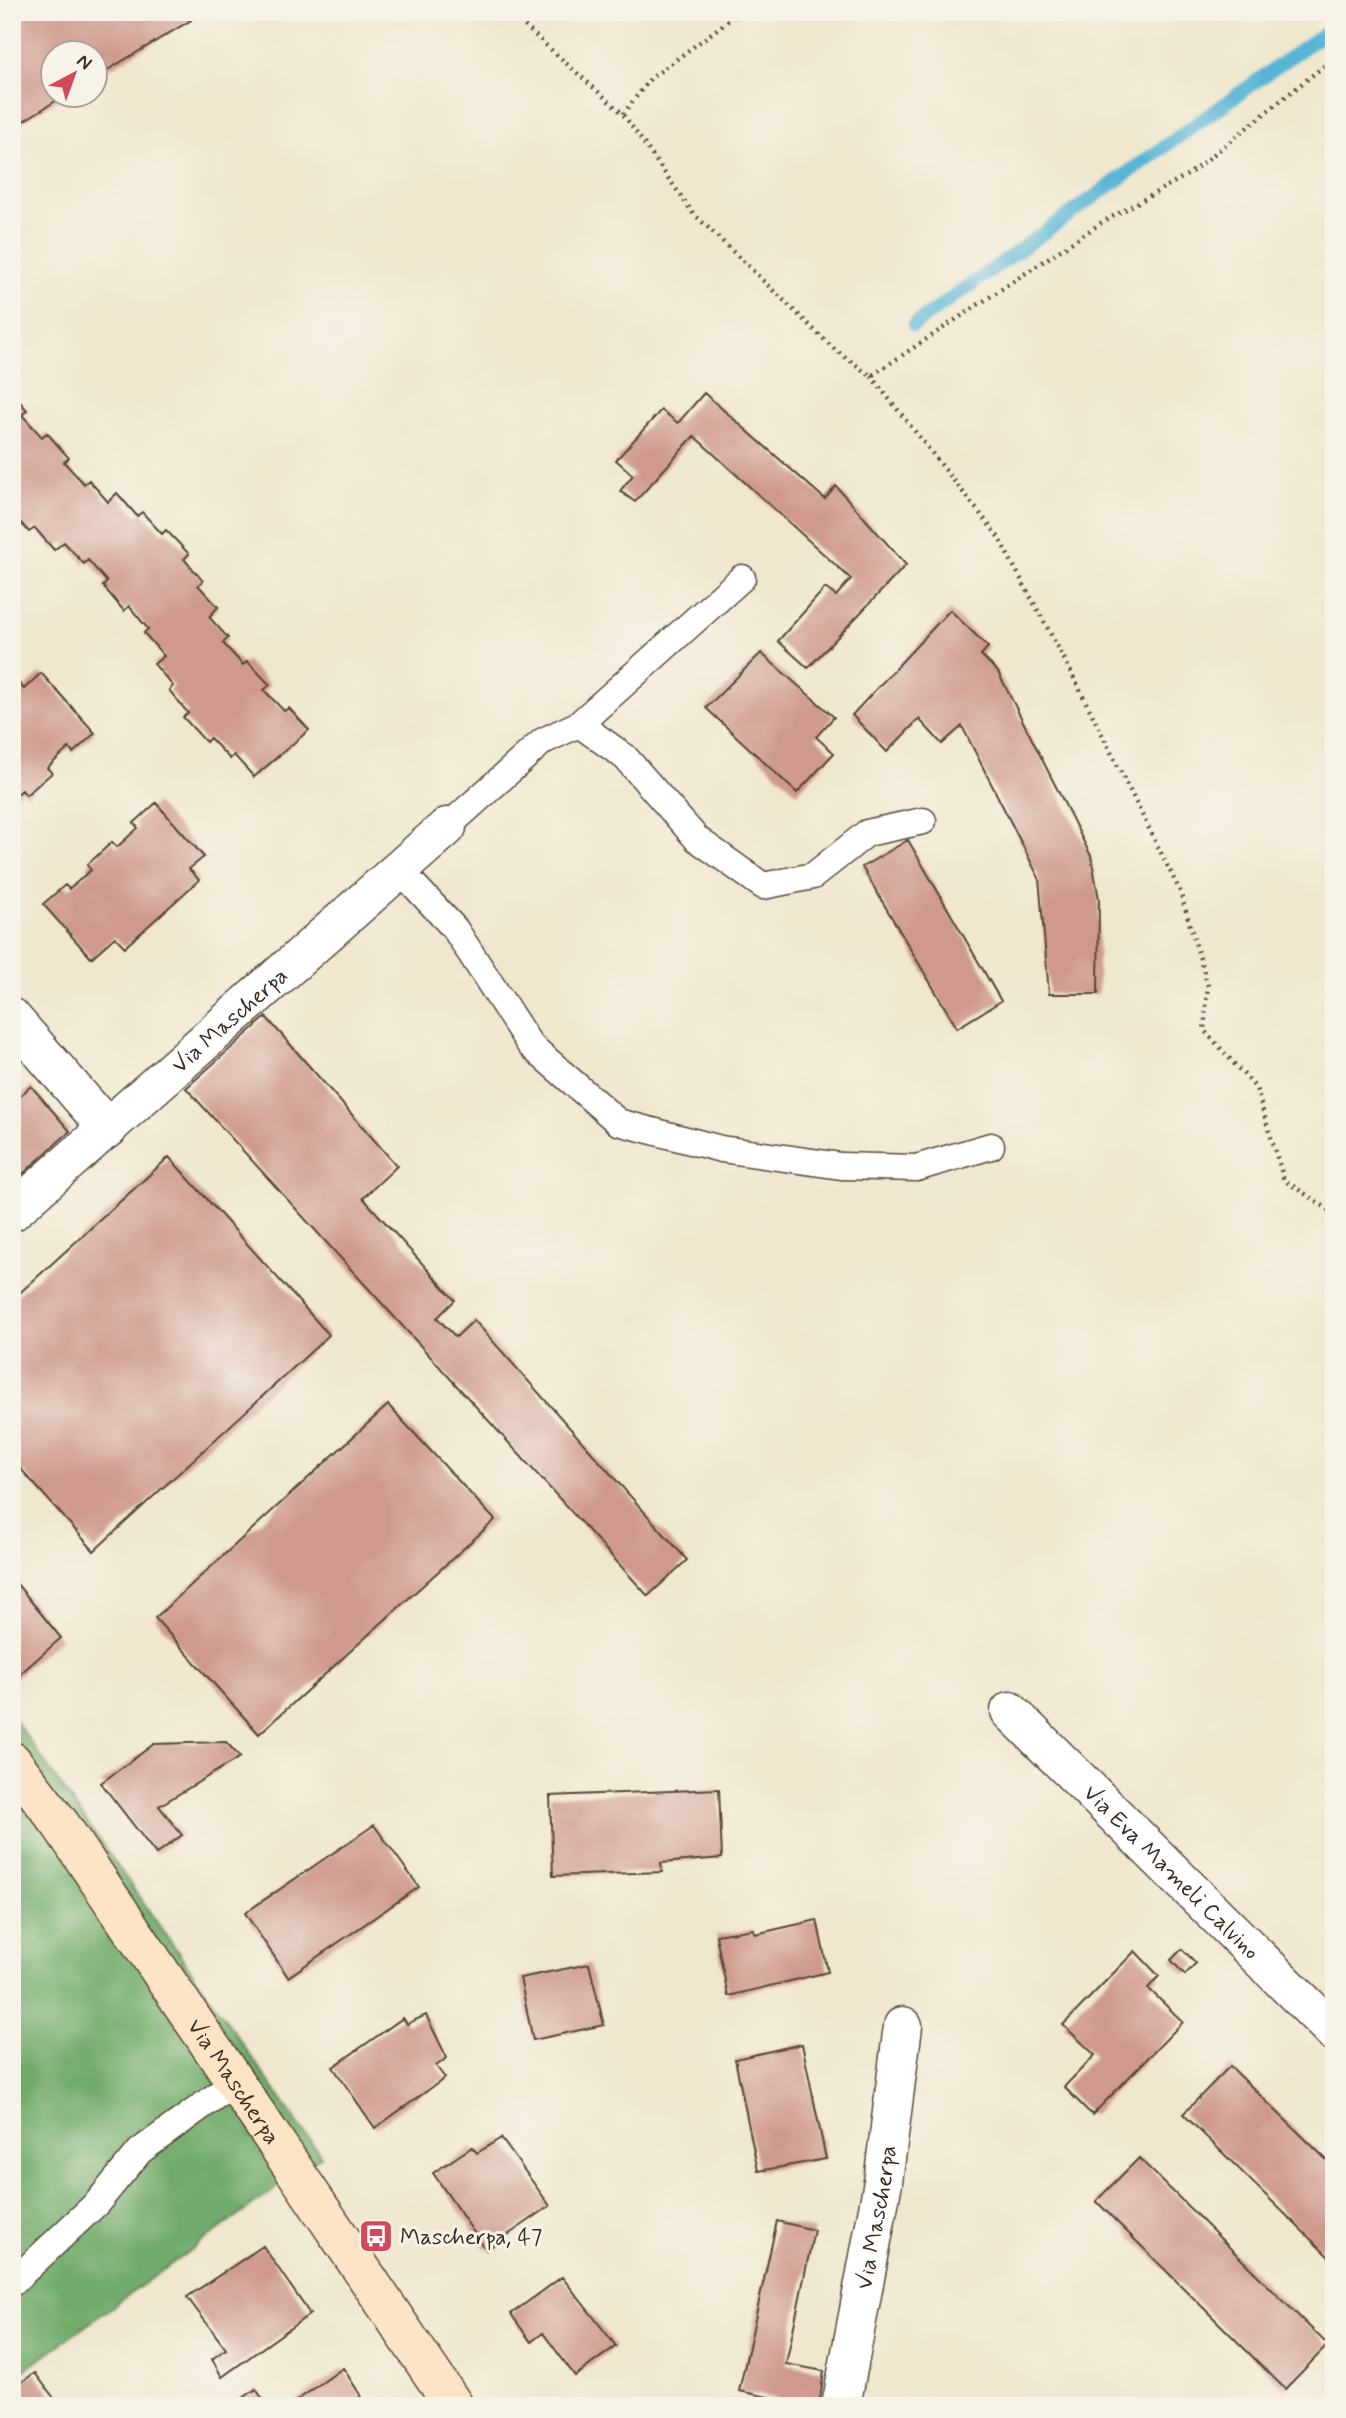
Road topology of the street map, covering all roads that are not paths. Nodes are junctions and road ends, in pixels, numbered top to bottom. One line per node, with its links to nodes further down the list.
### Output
1 (742, 578): 2 (lane)
2 (579, 724): 3 (lane); 4 (lane)
3 (923, 821)
4 (447, 827): 5 (street, Via Mascherpa)
5 (399, 870): 7 (street, Via Mascherpa); 8 (lane)
6 (12, 1018): 7 (street)
7 (108, 1129): 9 (street, Via Mascherpa)
8 (991, 1146)
9 (12, 1212)
10 (1010, 1711): 13 (street, Via Eva Mameli Calvino)
11 (12, 1761): 14 (street, Via Mascherpa)
12 (903, 2026): 17 (street, Via Mascherpa)
13 (1334, 2032)
14 (235, 2082): 15 (lane); 16 (street, Via Mascherpa)
15 (12, 2283)
16 (454, 2406)
17 (841, 2406)

